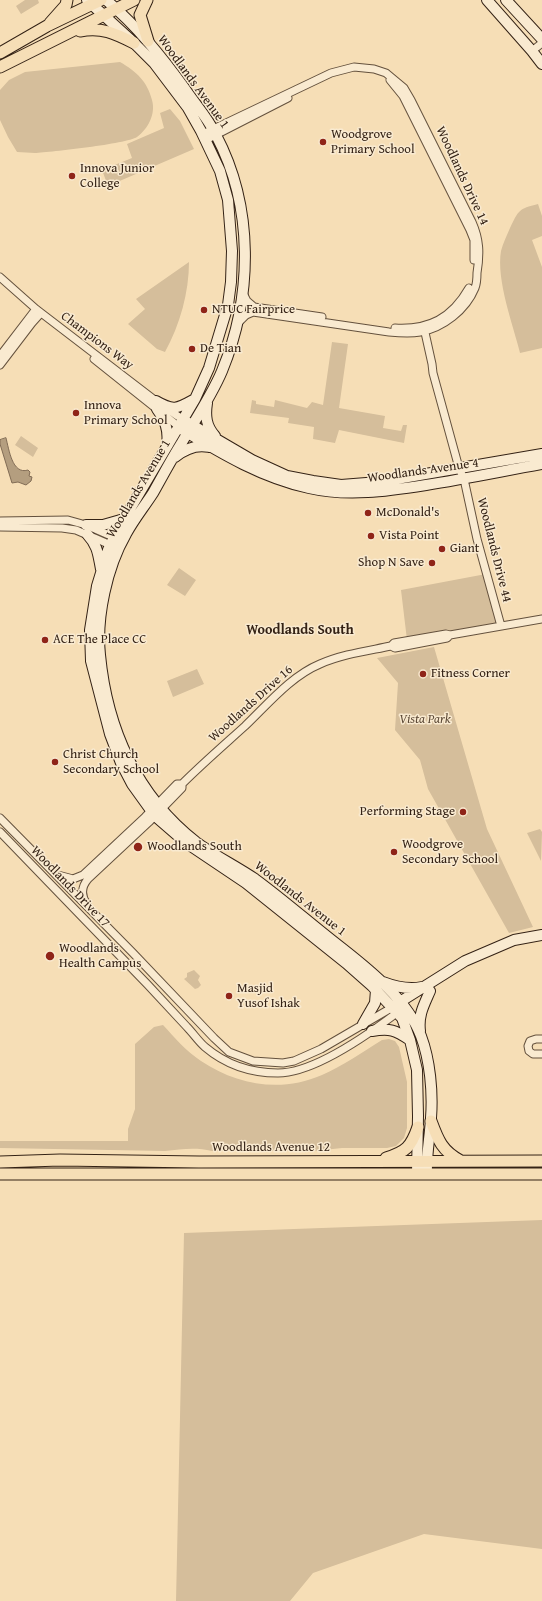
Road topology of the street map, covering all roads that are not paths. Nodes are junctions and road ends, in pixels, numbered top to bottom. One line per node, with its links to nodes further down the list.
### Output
1 (67, 0): 10 (main road)
2 (106, 0): 8 (street, Woodlands Avenue 1)
3 (134, 0): 8 (main road)
4 (147, 0): 13 (main road)
5 (487, 0): 17 (street)
6 (506, 0): 12 (street)
7 (94, 1): 9 (street, Woodlands Avenue 1); 10 (main road)
8 (117, 9): 9 (main road); 13 (street, Woodlands Avenue 1)
9 (104, 15): 11 (main road); 14 (street, Woodlands Avenue 1)
10 (47, 26): 16 (main road)
11 (67, 33): 14 (main road); 18 (main road)
12 (542, 39)
13 (148, 41): 19 (street, Woodlands Avenue 1)
14 (134, 43): 20 (street, Woodlands Avenue 1)
15 (542, 43): 17 (street)
16 (0, 53)
17 (539, 58)
18 (0, 67)
19 (215, 132): 20 (street, Woodlands Drive 14); 23 (street, Woodlands Avenue 1); 26 (street, Woodlands Drive 14)
20 (204, 137): 30 (street, Woodlands Avenue 1)
21 (0, 277): 24 (street, Champions Way)
22 (0, 283): 24 (street, Champions Way)
23 (243, 293): 25 (street, Woodlands Avenue 1); 26 (street, Woodlands Drive 14)
24 (37, 313): 27 (street); 28 (street); 31 (street, Champions Way)
25 (237, 323): 26 (street, Woodlands Drive 14); 29 (street, Woodlands Avenue 1)
26 (421, 329): 40 (street, Woodlands Drive 44)
27 (0, 356)
28 (0, 365)
29 (208, 397): 33 (street, Woodlands Avenue 1); 34 (street)
30 (195, 399): 31 (street); 32 (street, Woodlands Avenue 1)
31 (156, 405): 32 (street, Champions Way); 35 (street)
32 (180, 423): 33 (street, Woodlands Avenue 4); 35 (street, Woodlands Avenue 1)
33 (190, 429): 34 (street, Woodlands Avenue 4); 36 (street, Woodlands Avenue 4); 38 (street, Woodlands Avenue 1)
34 (226, 444): 40 (street, Woodlands Avenue 4)
35 (166, 448): 42 (street, Woodlands Avenue 1)
36 (216, 449): 38 (street); 43 (street, Woodlands Avenue 4)
37 (542, 454): 40 (street, Woodlands Avenue 4)
38 (172, 460): 41 (street, Woodlands Avenue 1)
39 (542, 464): 43 (street, Woodlands Avenue 4)
40 (460, 468): 43 (street, Woodlands Drive 44)
41 (162, 476): 42 (street); 48 (street, Woodlands Avenue 1)
42 (150, 478): 44 (street, Woodlands Avenue 1)
43 (464, 479): 51 (street, Woodlands Drive 44)
44 (124, 519): 47 (street); 48 (street, Woodlands Avenue 1)
45 (0, 521): 47 (street)
46 (0, 526): 47 (street)
47 (86, 530): 48 (street); 49 (street)
48 (116, 543): 49 (street, Woodlands Avenue 1); 52 (street, Woodlands Avenue 1)
49 (101, 571): 52 (street, Woodlands Avenue 1)
50 (542, 619): 51 (street, Woodlands Drive 16)
51 (501, 626): 52 (street, Woodlands Drive 16)
52 (156, 810): 55 (street, Woodlands Drive 16); 56 (street, Woodlands Drive 16); 57 (street, Woodlands Avenue 1); 59 (street, Woodlands Avenue 1)
53 (0, 818): 55 (street, Woodlands Drive 17)
54 (0, 832): 66 (street, Woodlands Drive 17)
55 (53, 873): 56 (street, Woodlands Drive 17)
56 (91, 911): 65 (street, Woodlands Drive 17)
57 (305, 919): 59 (street); 61 (street, Woodlands Avenue 1)
58 (542, 935): 62 (street)
59 (317, 939): 63 (street, Woodlands Avenue 1)
60 (542, 941): 62 (street)
61 (383, 982): 62 (street); 64 (street, Woodlands Avenue 1)
62 (429, 988): 64 (street); 67 (street)
63 (376, 990): 64 (street, Woodlands Avenue 1); 65 (street)
64 (399, 1007): 65 (street, Woodlands Drive 17); 66 (street, Woodlands Drive 17); 67 (street, Woodlands Avenue 1); 69 (street, Woodlands Avenue 1)
65 (363, 1024)
66 (372, 1031): 69 (street)
67 (421, 1035): 71 (street, Woodlands Avenue 1)
68 (542, 1039): 70 (street)
69 (410, 1040): 72 (street, Woodlands Avenue 1)
70 (542, 1054)
71 (431, 1120): 74 (street, Woodlands Avenue 1); 75 (main road)
72 (418, 1127): 73 (main road); 74 (street, Woodlands Avenue 1)
73 (376, 1161): 74 (main road, Woodlands Avenue 12); 77 (main road, Woodlands Avenue 12)
74 (422, 1161): 75 (main road, Woodlands Avenue 12); 79 (street, Woodlands Avenue 1)
75 (461, 1161): 76 (main road, Woodlands Avenue 12)
76 (542, 1161)
77 (0, 1162)
78 (0, 1174): 79 (main road, Woodlands Avenue 12)
79 (422, 1174): 80 (main road, Woodlands Avenue 12)
80 (542, 1174)

